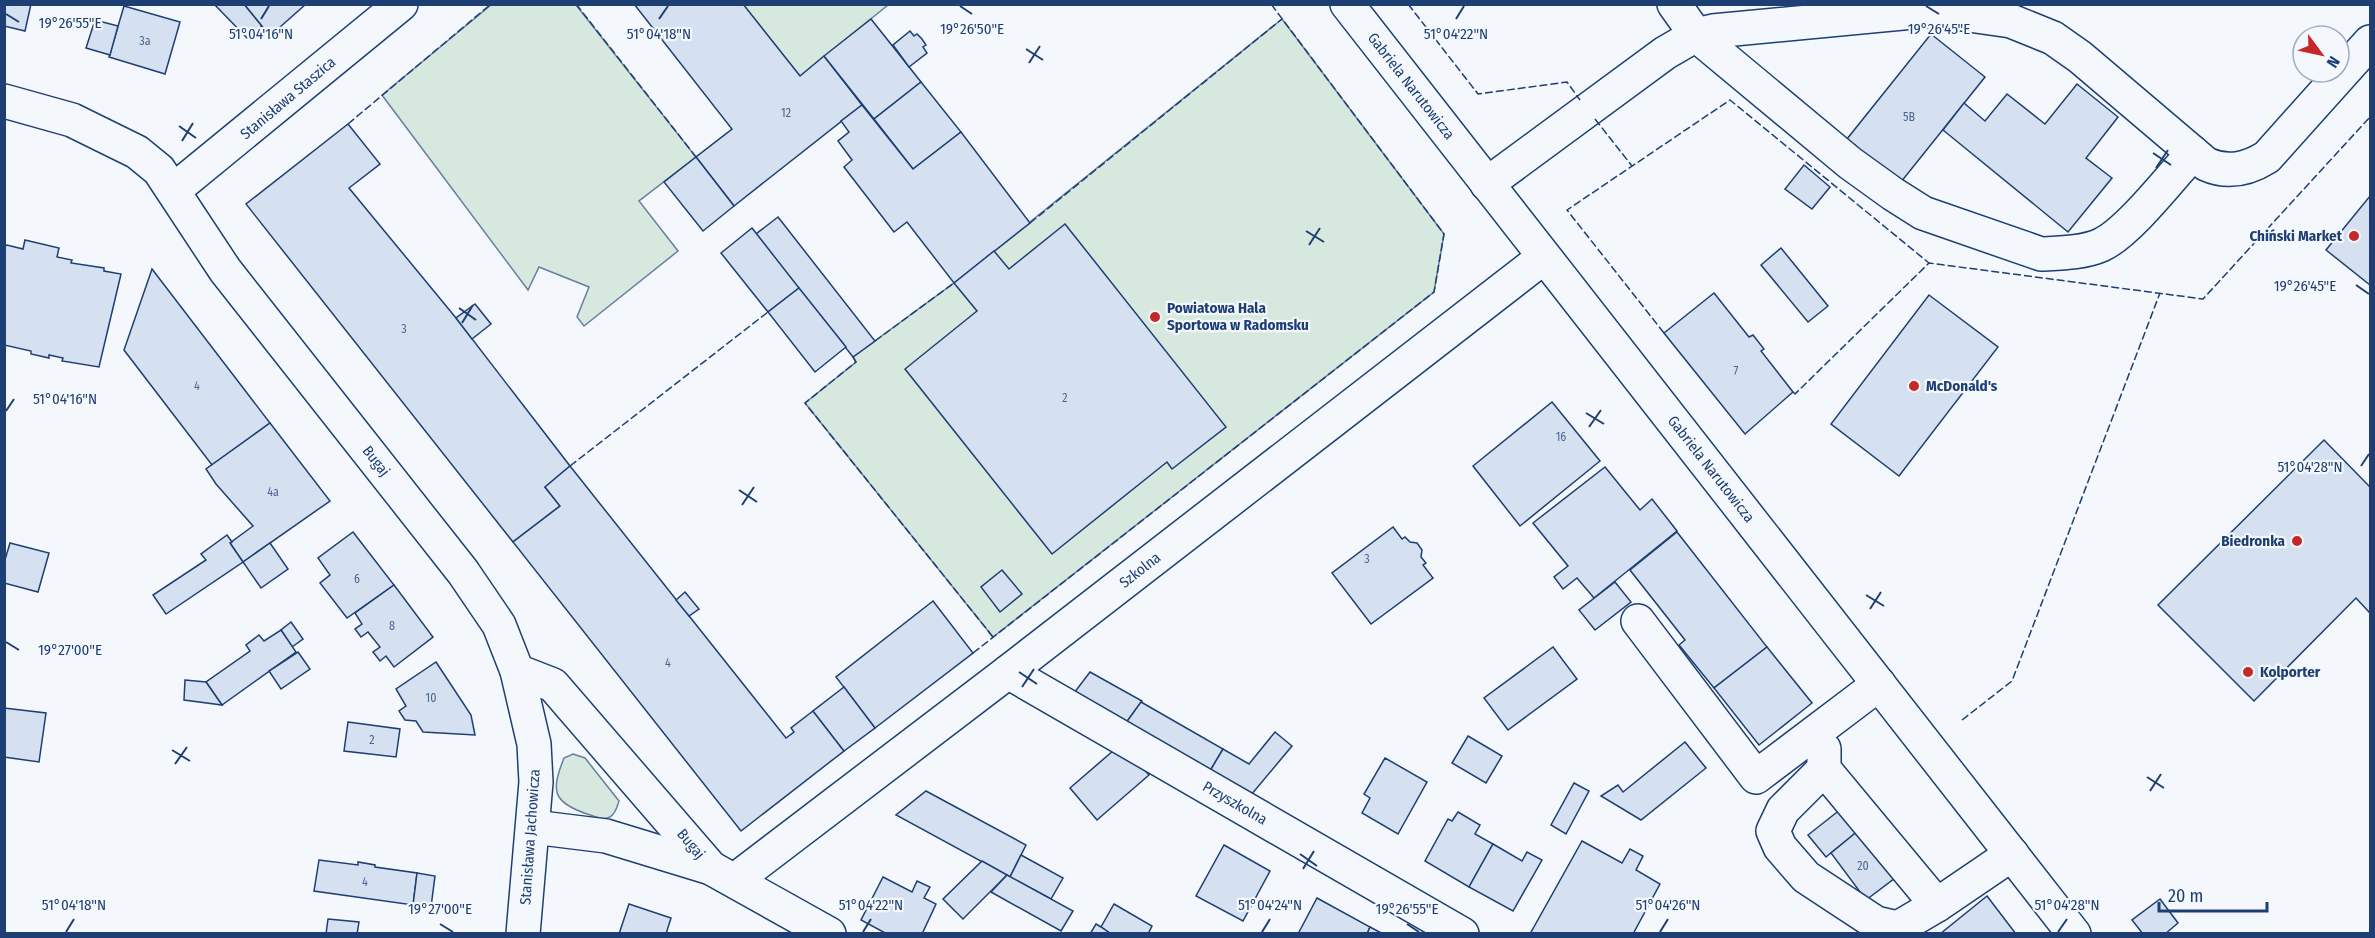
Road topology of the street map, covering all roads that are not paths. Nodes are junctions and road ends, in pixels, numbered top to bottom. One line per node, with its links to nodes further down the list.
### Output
1 (401, 4): 9 (street, Stanisława Staszica)
2 (1347, 4): 8 (street, Gabriela Narutowicza)
3 (1674, 4): 4 (street)
4 (1696, 35): 7 (street); 7 (street); 8 (street)
5 (2370, 42): 7 (street)
6 (4, 101): 9 (street, Bugaj)
7 (2193, 153)
8 (1487, 184): 10 (street, Gabriela Narutowicza)
9 (174, 190): 12 (street, Bugaj)
10 (1544, 257): 13 (street, Szkolna); 14 (street, Gabriela Narutowicza)
11 (1638, 621): 15 (street)
12 (517, 671): 17 (street, Stanisława Jachowicza); 19 (street, Bugaj)
13 (1008, 672): 19 (street, Szkolna); 23 (street, Przyszkolna)
14 (1879, 684): 15 (street); 18 (street, Gabriela Narutowicza)
15 (1845, 710): 16 (street)
16 (1824, 769): 20 (street); 20 (street)
17 (532, 827): 19 (street, Bugaj); 21 (street, Stanisława Jachowicza)
18 (2012, 854): 20 (street); 24 (street, Gabriela Narutowicza)
19 (723, 874): 22 (street, Bugaj)
20 (1937, 905)
21 (523, 933)
22 (829, 933)
23 (1462, 933)
24 (2074, 933)

